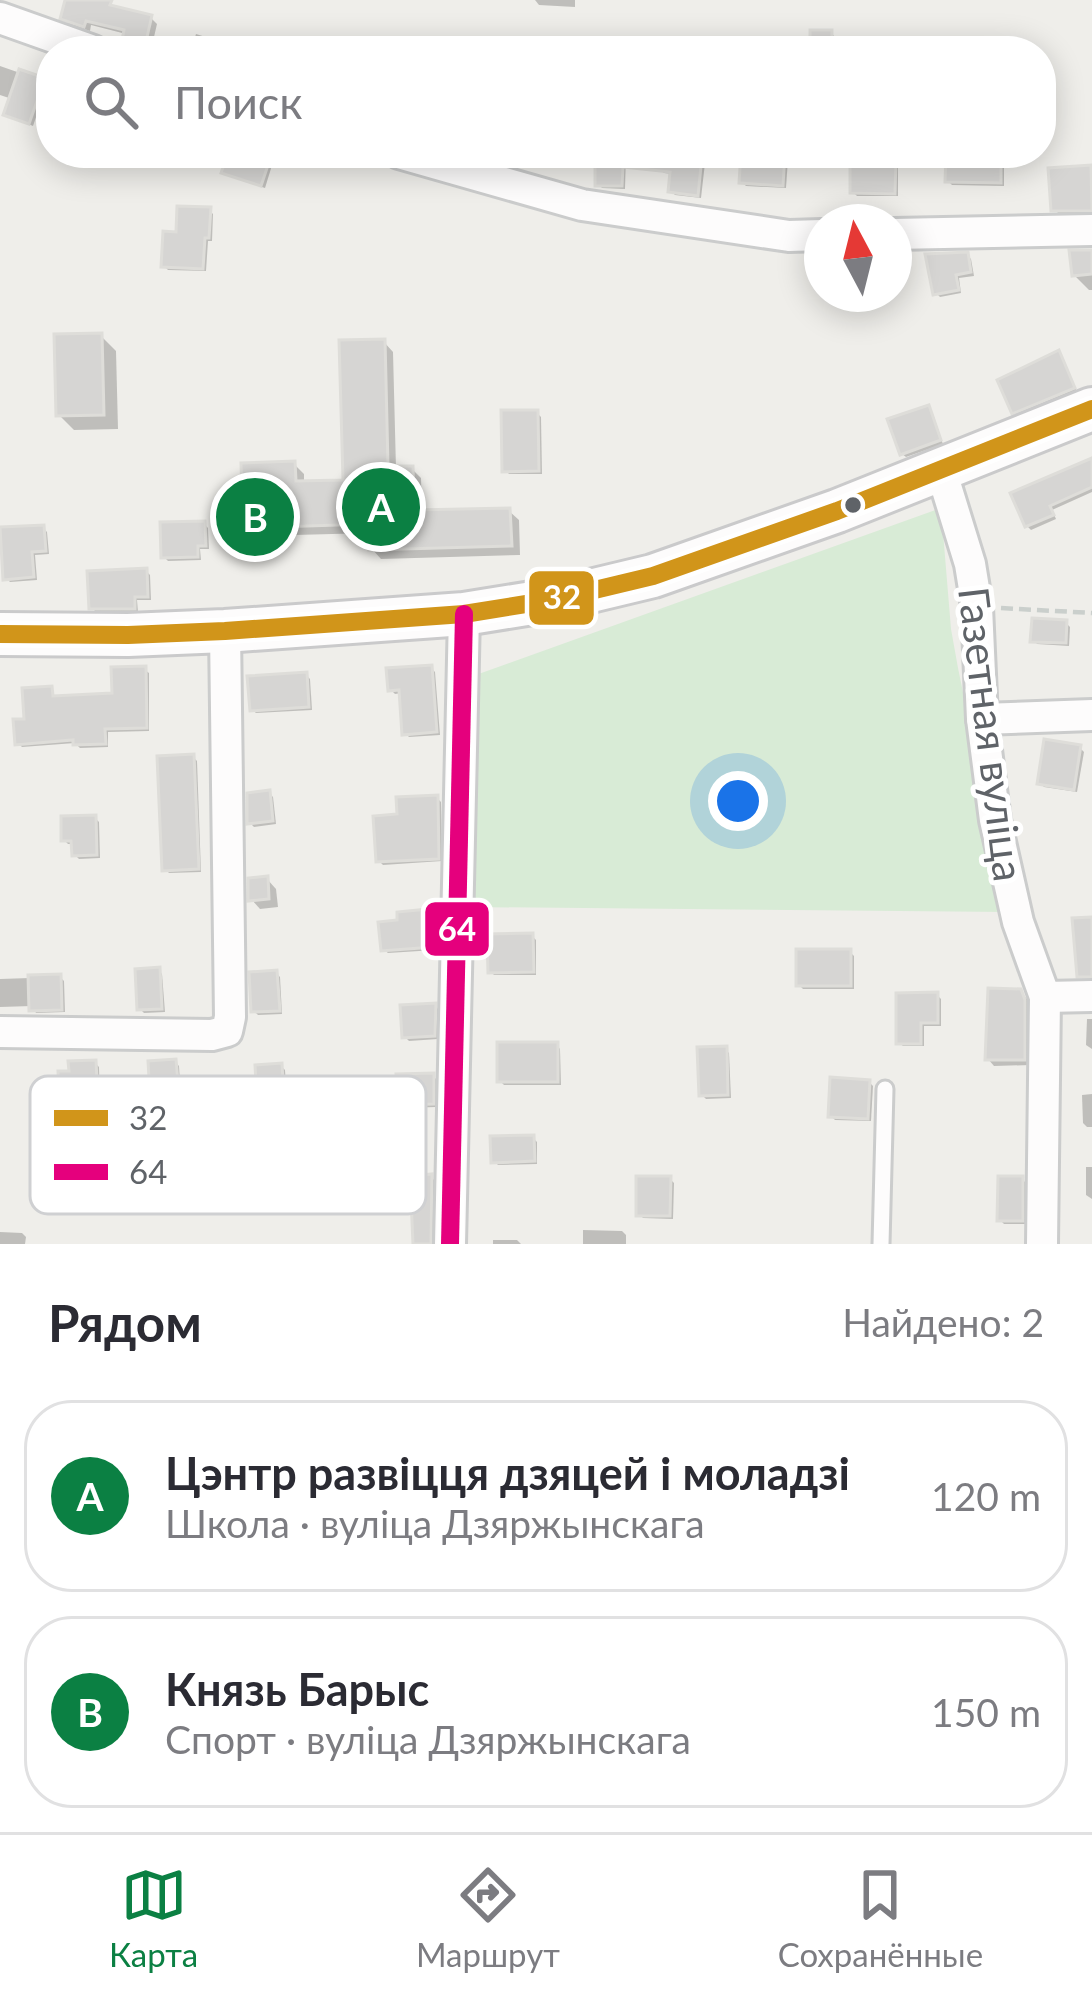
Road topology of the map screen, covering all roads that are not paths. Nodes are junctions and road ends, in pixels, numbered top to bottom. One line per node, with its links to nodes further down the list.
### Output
1 (0, 17): 2 (street)
2 (52, 36)
3 (452, 168): 6 (street)
4 (1092, 230): 5 (street)
5 (912, 234)
6 (804, 236)
7 (1092, 409): 8 (street)
8 (941, 470): 9 (street); 13 (street, Газетная вуліца)
9 (464, 614): 10 (street); 18 (street)
10 (225, 631): 11 (street); 16 (street)
11 (0, 634)
12 (1092, 715): 13 (street)
13 (982, 719): 15 (street, Газетная вуліца)
14 (1092, 996): 15 (street)
15 (1045, 997): 20 (street, Газетная вуліца)
16 (0, 1032)
17 (885, 1089): 19 (lane)
18 (450, 1244)
19 (881, 1244)
20 (1042, 1244)

